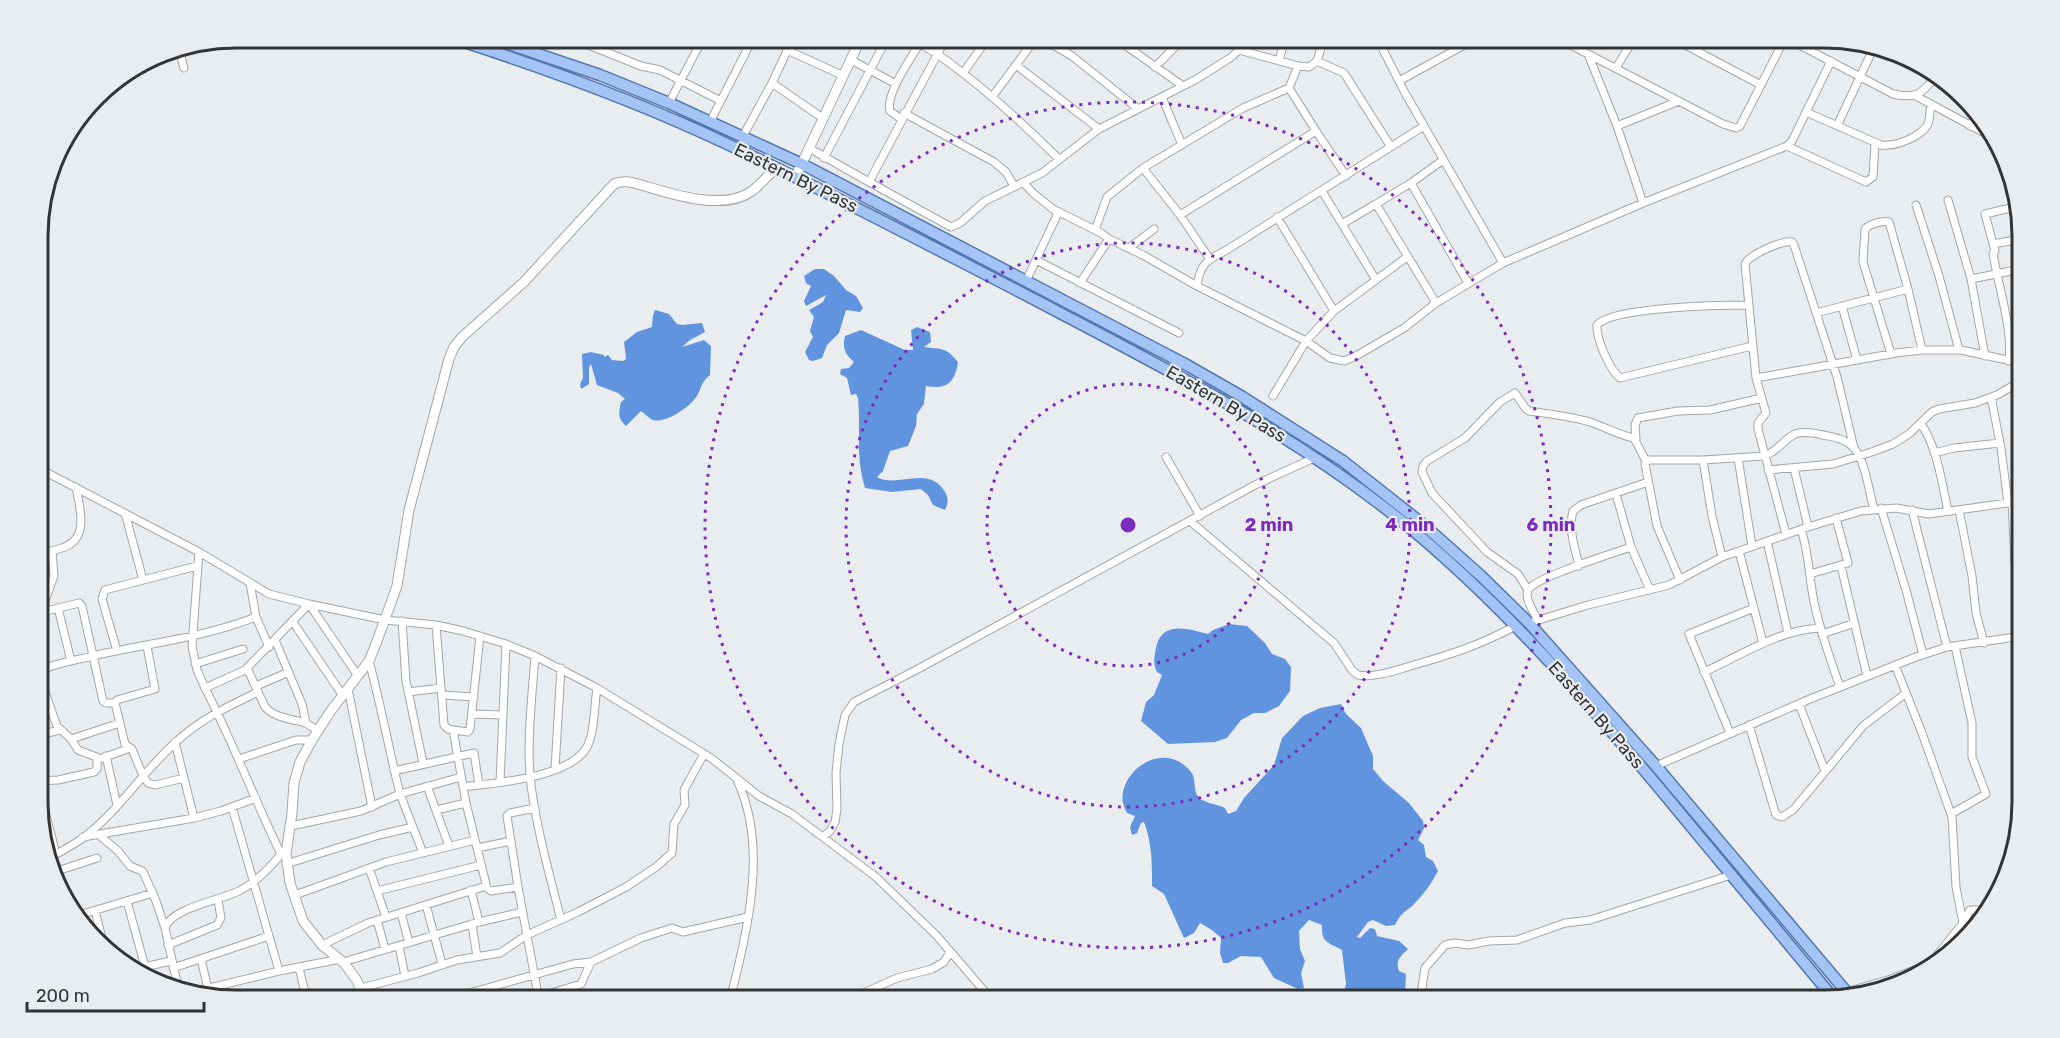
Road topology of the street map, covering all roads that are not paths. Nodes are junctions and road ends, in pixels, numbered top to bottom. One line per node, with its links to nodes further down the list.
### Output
1 (480, 48): 82 (main road, Eastern By Pass)
2 (521, 48): 57 (main road, Eastern By Pass)
3 (604, 48): 44 (street)
4 (697, 48): 44 (street)
5 (748, 48): 55 (street)
6 (856, 48): 31 (street)
7 (882, 48): 40 (street)
8 (917, 48): 48 (street)
9 (931, 48): 27 (street)
10 (940, 48): 27 (street)
11 (981, 48): 41 (street)
12 (1029, 48): 35 (street)
13 (1058, 48): 59 (street)
14 (1131, 48): 37 (street)
15 (1174, 48): 37 (street)
16 (1282, 48): 32 (street)
17 (1321, 48): 34 (street)
18 (1382, 48): 45 (street)
19 (1459, 48): 45 (street)
20 (1580, 48): 28 (street)
21 (1628, 48): 39 (street)
22 (1691, 48): 49 (street)
23 (1781, 48): 49 (street)
24 (1806, 48): 33 (street)
25 (787, 50): 42 (street); 46 (street)
26 (1239, 50): 32 (street); 50 (street)
27 (937, 52): 41 (street); 61 (street)
28 (1588, 54): 39 (street); 66 (street)
29 (1871, 54): 43 (street)
30 (181, 57): 38 (street)
31 (851, 60): 40 (street); 42 (street)
32 (1279, 61): 36 (street)
33 (1831, 61): 43 (street); 60 (street)
34 (1317, 62): 36 (street); 76 (street)
35 (1016, 65): 53 (street); 69 (street)
36 (1298, 66): 51 (street)
37 (1155, 67): 50 (street)
38 (184, 68)
39 (1616, 68): 56 (street)
40 (870, 69): 48 (street); 78 (street)
41 (963, 73): 53 (street)
42 (844, 76): 62 (street)
43 (1859, 76): 52 (street); 67 (street)
44 (681, 80): 55 (street); 57 (street)
45 (1399, 81): 65 (street)
46 (771, 82): 62 (street); 72 (street)
47 (1931, 82): 52 (street)
48 (896, 84): 61 (street)
49 (1761, 86): 56 (street)
50 (1183, 87): 54 (street)
51 (1289, 88): 71 (street); 74 (street)
52 (1914, 95): 58 (street)
53 (992, 97): 79 (street)
54 (1162, 97): 59 (street); 74 (street)
55 (721, 101): 64 (street)
56 (1679, 101): 66 (street)
57 (669, 103): 64 (main road, Eastern By Pass)
58 (1931, 104): 68 (street); 73 (street)
59 (1137, 108): 69 (street)
60 (1806, 112): 67 (street); 75 (street)
61 (903, 116): 86 (street); 89 (street)
62 (824, 119): 77 (street)
63 (1973, 121): 68 (street)
64 (710, 122): 72 (main road, Eastern By Pass)
65 (1424, 126): 76 (street); 80 (street)
66 (1617, 126): 92 (street)
67 (1837, 126): 73 (street)
68 (1970, 126): 70 (street)
69 (1099, 129): 79 (street)
70 (1979, 130)
71 (1316, 131): 84 (street); 97 (street)
72 (743, 136): 81 (main road, Eastern By Pass)
73 (1875, 143): 75 (street)
74 (1182, 145): 83 (street)
75 (1787, 146): 92 (street)
76 (1391, 147): 84 (street)
77 (809, 148): 78 (street); 81 (street)
78 (824, 158): 86 (street)
79 (1059, 159): 87 (street)
80 (1443, 160): 88 (street); 109 (street)
81 (802, 164): 85 (street); 114 (main road, Eastern By Pass)
82 (776, 168): 85 (main road, Eastern By Pass); 194 (street)
83 (1143, 168): 97 (street); 101 (street)
84 (1346, 176): 90 (street)
85 (796, 177): 149 (main road, Eastern By Pass)
86 (869, 182): 89 (street)
87 (1023, 182): 89 (street); 96 (street)
88 (1411, 183): 93 (street); 116 (street)
89 (1014, 186)
90 (1322, 190): 98 (street); 99 (street)
91 (1948, 200): 112 (street)
92 (1643, 203): 109 (street)
93 (1376, 204): 99 (street); 106 (street)
94 (1916, 205): 129 (street)
95 (2009, 208): 104 (street)
96 (1057, 211): 101 (street); 108 (street)
97 (1180, 215): 107 (street)
98 (1277, 217): 107 (street); 123 (street)
99 (1342, 224): 113 (street)
100 (1154, 229): 105 (street)
101 (1095, 230): 102 (street)
102 (1109, 239): 105 (street); 115 (street)
103 (2012, 241): 104 (street)
104 (1993, 244): 111 (street)
105 (1129, 248): 117 (street)
106 (1407, 257): 113 (street); 120 (street)
107 (1209, 258): 117 (street)
108 (1036, 260): 114 (street); 115 (street)
109 (1503, 263): 116 (street)
110 (2012, 271): 111 (street)
111 (1996, 274): 112 (street); 133 (street)
112 (1971, 279): 131 (street)
113 (1376, 280): 123 (street)
114 (1026, 281): 197 (main road, Eastern By Pass)
115 (1080, 283): 125 (street)
116 (1468, 283): 120 (street)
117 (1197, 286): 126 (street)
118 (1908, 289): 119 (street); 119 (street); 128 (street)
119 (1874, 298): 122 (street); 130 (street)
120 (1436, 303): 126 (street)
121 (1749, 305): 124 (street); 127 (street); 127 (street)
122 (1842, 306): 124 (street); 132 (street)
123 (1334, 311): 126 (street)
124 (1816, 313): 135 (street)
125 (1179, 333)
126 (1306, 341): 138 (street)
127 (1752, 346): 136 (street)
128 (1922, 350): 129 (street); 130 (street)
129 (1959, 350): 131 (street)
130 (1891, 354): 132 (street)
131 (1985, 356): 133 (street)
132 (1857, 360): 135 (street)
133 (2009, 361): 134 (street)
134 (2012, 362)
135 (1833, 364): 136 (street); 144 (street)
136 (1756, 378): 140 (street)
137 (2012, 386): 139 (street)
138 (1272, 396)
139 (1991, 397): 141 (street); 143 (street)
140 (1762, 398): 142 (street); 146 (street)
141 (1921, 424): 145 (street); 147 (street)
142 (1636, 440): 152 (street); 186 (street)
143 (2000, 443): 145 (street); 159 (street)
144 (1854, 448): 146 (street); 147 (street)
145 (1934, 453): 163 (street)
146 (1764, 456): 150 (street); 154 (street)
147 (1860, 456): 153 (street); 160 (street)
148 (1166, 457): 165 (street)
149 (1314, 458): 165 (street); 200 (main road, Eastern By Pass)
150 (1738, 458): 151 (street); 172 (street)
151 (1703, 460): 152 (street); 178 (street)
152 (1646, 461): 156 (street)
153 (1794, 468): 154 (street); 169 (street)
154 (1768, 470): 170 (street)
155 (48, 473): 157 (street)
156 (1648, 482): 158 (street); 184 (street)
157 (76, 487): 164 (street); 174 (street)
158 (1616, 494): 173 (street); 180 (street)
159 (2010, 503): 162 (street); 168 (street)
160 (1877, 509): 161 (street); 166 (street); 215 (street)
161 (1912, 510): 163 (street); 212 (street)
162 (1959, 510): 163 (street); 208 (street)
163 (1948, 511)
164 (125, 513): 177 (street); 183 (street)
165 (1200, 516): 167 (street)
166 (1836, 518): 169 (street); 181 (street)
167 (1190, 521): 200 (street); 289 (street)
168 (2012, 527)
169 (1805, 528): 170 (street); 182 (street)
170 (1786, 534): 171 (street)
171 (1767, 541): 172 (street); 202 (street)
172 (1752, 546): 175 (street)
173 (1631, 547): 180 (street); 187 (street)
174 (52, 551): 176 (street); 188 (street)
175 (1739, 551): 178 (street); 191 (street)
176 (48, 552)
177 (199, 552): 179 (street); 185 (street)
178 (1722, 556): 184 (street)
179 (197, 566): 183 (street); 204 (street)
180 (1579, 566): 186 (street)
181 (1841, 566): 182 (street); 198 (street)
182 (1810, 574): 201 (street)
183 (143, 580): 214 (street)
184 (1680, 580): 187 (street)
185 (250, 583): 189 (street); 193 (street)
186 (1528, 590): 197 (street)
187 (1650, 590): 197 (street)
188 (48, 592)
189 (309, 604): 194 (street); 195 (street); 227 (street)
190 (58, 608): 192 (street); 216 (street); 218 (street)
191 (1754, 608): 207 (street); 226 (street)
192 (48, 611)
193 (256, 618): 204 (street); 211 (street)
194 (385, 620): 196 (street); 219 (street)
195 (293, 621): 206 (street); 234 (street)
196 (402, 621): 199 (street); 235 (street)
197 (1534, 621): 261 (main road, Eastern By Pass)
198 (1855, 623): 201 (street); 228 (street)
199 (436, 625): 203 (street); 233 (street)
200 (1515, 626): 301 (main road, Eastern By Pass)
201 (1821, 631): 202 (street); 229 (street)
202 (1788, 633): 207 (street)
203 (480, 636): 209 (street); 237 (street)
204 (193, 637): 210 (street); 220 (street)
205 (2012, 638): 208 (street)
206 (275, 640): 211 (street); 225 (street)
207 (1763, 643): 226 (street)
208 (1984, 643): 212 (street)
209 (506, 644): 217 (street); 243 (street)
210 (147, 646): 214 (street); 239 (street)
211 (269, 647): 222 (street)
212 (1951, 647): 215 (street); 283 (street)
213 (243, 649): 220 (street)
214 (117, 651): 216 (street)
215 (1923, 655): 221 (street)
216 (93, 656): 218 (street); 239 (street)
217 (536, 656): 223 (street); 268 (street)
218 (70, 662): 224 (street)
219 (369, 662): 227 (street); 263 (street)
220 (195, 664): 230 (street)
221 (1894, 665): 228 (street); 236 (street)
222 (247, 668): 230 (street); 232 (street)
223 (561, 668): 231 (street); 262 (street)
224 (48, 671)
225 (288, 672): 232 (street); 245 (street)
226 (1704, 672): 251 (street)
227 (358, 676): 234 (street)
228 (1866, 676): 229 (street)
229 (1840, 687): 240 (street)
230 (205, 688): 241 (street)
231 (597, 688): 256 (street); 262 (street)
232 (257, 689): 241 (street); 245 (street)
233 (442, 691): 235 (street); 237 (street); 248 (street)
234 (346, 692): 249 (street); 280 (street)
235 (408, 692): 260 (street)
236 (1906, 693): 264 (street); 283 (street)
237 (474, 697): 242 (street)
238 (48, 700): 247 (street)
239 (115, 703): 244 (street)
240 (1798, 704): 246 (street); 264 (street)
241 (217, 712): 254 (street); 259 (street)
242 (472, 714): 243 (street); 248 (street)
243 (503, 715): 271 (street)
244 (120, 723): 252 (street); 255 (street)
245 (306, 723): 249 (street)
246 (1749, 725): 251 (street); 264 (street)
247 (60, 730): 250 (street); 252 (street)
248 (453, 730): 257 (street)
249 (318, 731): 253 (street)
250 (48, 733)
251 (1730, 734): 261 (street)
252 (71, 738): 258 (street)
253 (312, 740): 259 (street); 285 (street)
254 (175, 742): 265 (street); 267 (street)
255 (130, 748): 258 (street); 265 (street)
256 (704, 754): 269 (street); 320 (street)
257 (458, 756): 260 (street); 266 (street); 272 (street)
258 (103, 757): 270 (street); 278 (street)
259 (239, 759): 276 (street)
260 (423, 763): 263 (street)
261 (1656, 766): 351 (main road, Eastern By Pass)
262 (555, 769): 268 (street)
263 (394, 771): 275 (street)
264 (1825, 771)
265 (143, 776): 267 (street); 278 (street)
266 (461, 777): 273 (street); 274 (street)
267 (184, 778): 284 (street)
268 (530, 778): 271 (street); 281 (street)
269 (736, 778): 289 (street); 318 (street)
270 (48, 781)
271 (500, 782): 272 (street)
272 (479, 785): 274 (street)
273 (427, 786): 275 (street); 282 (street)
274 (463, 787): 277 (street)
275 (400, 794): 280 (street); 286 (street)
276 (256, 798): 279 (street); 297 (street)
277 (466, 803): 282 (street); 290 (street)
278 (117, 805): 288 (street)
279 (232, 807): 284 (street); 302 (street)
280 (372, 807): 285 (street)
281 (535, 808): 291 (street); 320 (street)
282 (436, 810): 292 (street)
283 (1951, 814): 322 (street)
284 (194, 819): 287 (street)
285 (291, 826): 297 (street)
286 (413, 827): 294 (street); 297 (street)
287 (99, 835): 288 (street); 307 (street)
288 (83, 837): 295 (street)
289 (823, 837): 334 (street)
290 (474, 840): 292 (street); 293 (street)
291 (511, 841): 293 (street); 304 (street)
292 (449, 846): 294 (street)
293 (477, 848): 298 (street)
294 (423, 853): 299 (street)
295 (56, 855)
296 (97, 858): 300 (street)
297 (284, 858): 302 (street); 308 (street)
298 (481, 865): 303 (street); 306 (street)
299 (369, 868): 306 (street); 308 (street)
300 (61, 870)
301 (1731, 875): 361 (street); 362 (main road, Eastern By Pass)
302 (254, 881): 309 (street); 326 (street)
303 (486, 886): 304 (street); 305 (street)
304 (518, 887): 314 (street)
305 (471, 890): 311 (street); 321 (street)
306 (377, 891): 317 (street)
307 (153, 893): 310 (street); 323 (street)
308 (295, 895): 331 (street)
309 (218, 900): 323 (street); 330 (street)
310 (127, 901): 313 (street); 341 (street)
311 (426, 905): 316 (street); 327 (street)
312 (1977, 910): 322 (street)
313 (95, 911): 315 (street); 324 (street)
314 (522, 912): 321 (street); 325 (street)
315 (86, 913)
316 (401, 913): 317 (street); 328 (street)
317 (387, 917): 319 (street)
318 (748, 917): 338 (street); 358 (street)
319 (376, 920): 331 (street); 333 (street)
320 (561, 920): 325 (street)
321 (476, 923): 327 (street); 335 (street)
322 (1963, 924): 329 (street)
323 (165, 927): 330 (street)
324 (100, 931)
325 (526, 935): 335 (street); 346 (street)
326 (269, 936): 336 (street); 344 (street)
327 (434, 936): 328 (street); 340 (street)
328 (409, 943): 332 (street)
329 (1946, 944)
330 (168, 945): 339 (street)
331 (322, 945): 337 (street)
332 (399, 946): 333 (street); 345 (street)
333 (385, 949): 337 (street)
334 (950, 952): 359 (street); 360 (street)
335 (477, 957): 340 (street)
336 (201, 958): 339 (street); 349 (street)
337 (342, 961): 343 (street); 353 (street)
338 (591, 963): 346 (street); 357 (street)
339 (172, 964): 342 (street); 347 (street)
340 (442, 964): 345 (street)
341 (145, 966)
342 (146, 967)
343 (299, 968): 344 (street); 352 (street)
344 (279, 971): 348 (street)
345 (405, 976): 354 (street)
346 (534, 976): 355 (street); 356 (street)
347 (176, 980)
348 (220, 986): 350 (street)
349 (208, 987)
350 (212, 988)
351 (1844, 989)
352 (304, 990)
353 (361, 990)
354 (375, 990)
355 (482, 990)
356 (536, 990)
357 (564, 990)
358 (732, 990)
359 (870, 990)
360 (983, 990)
361 (1422, 990)
362 (1827, 990)

